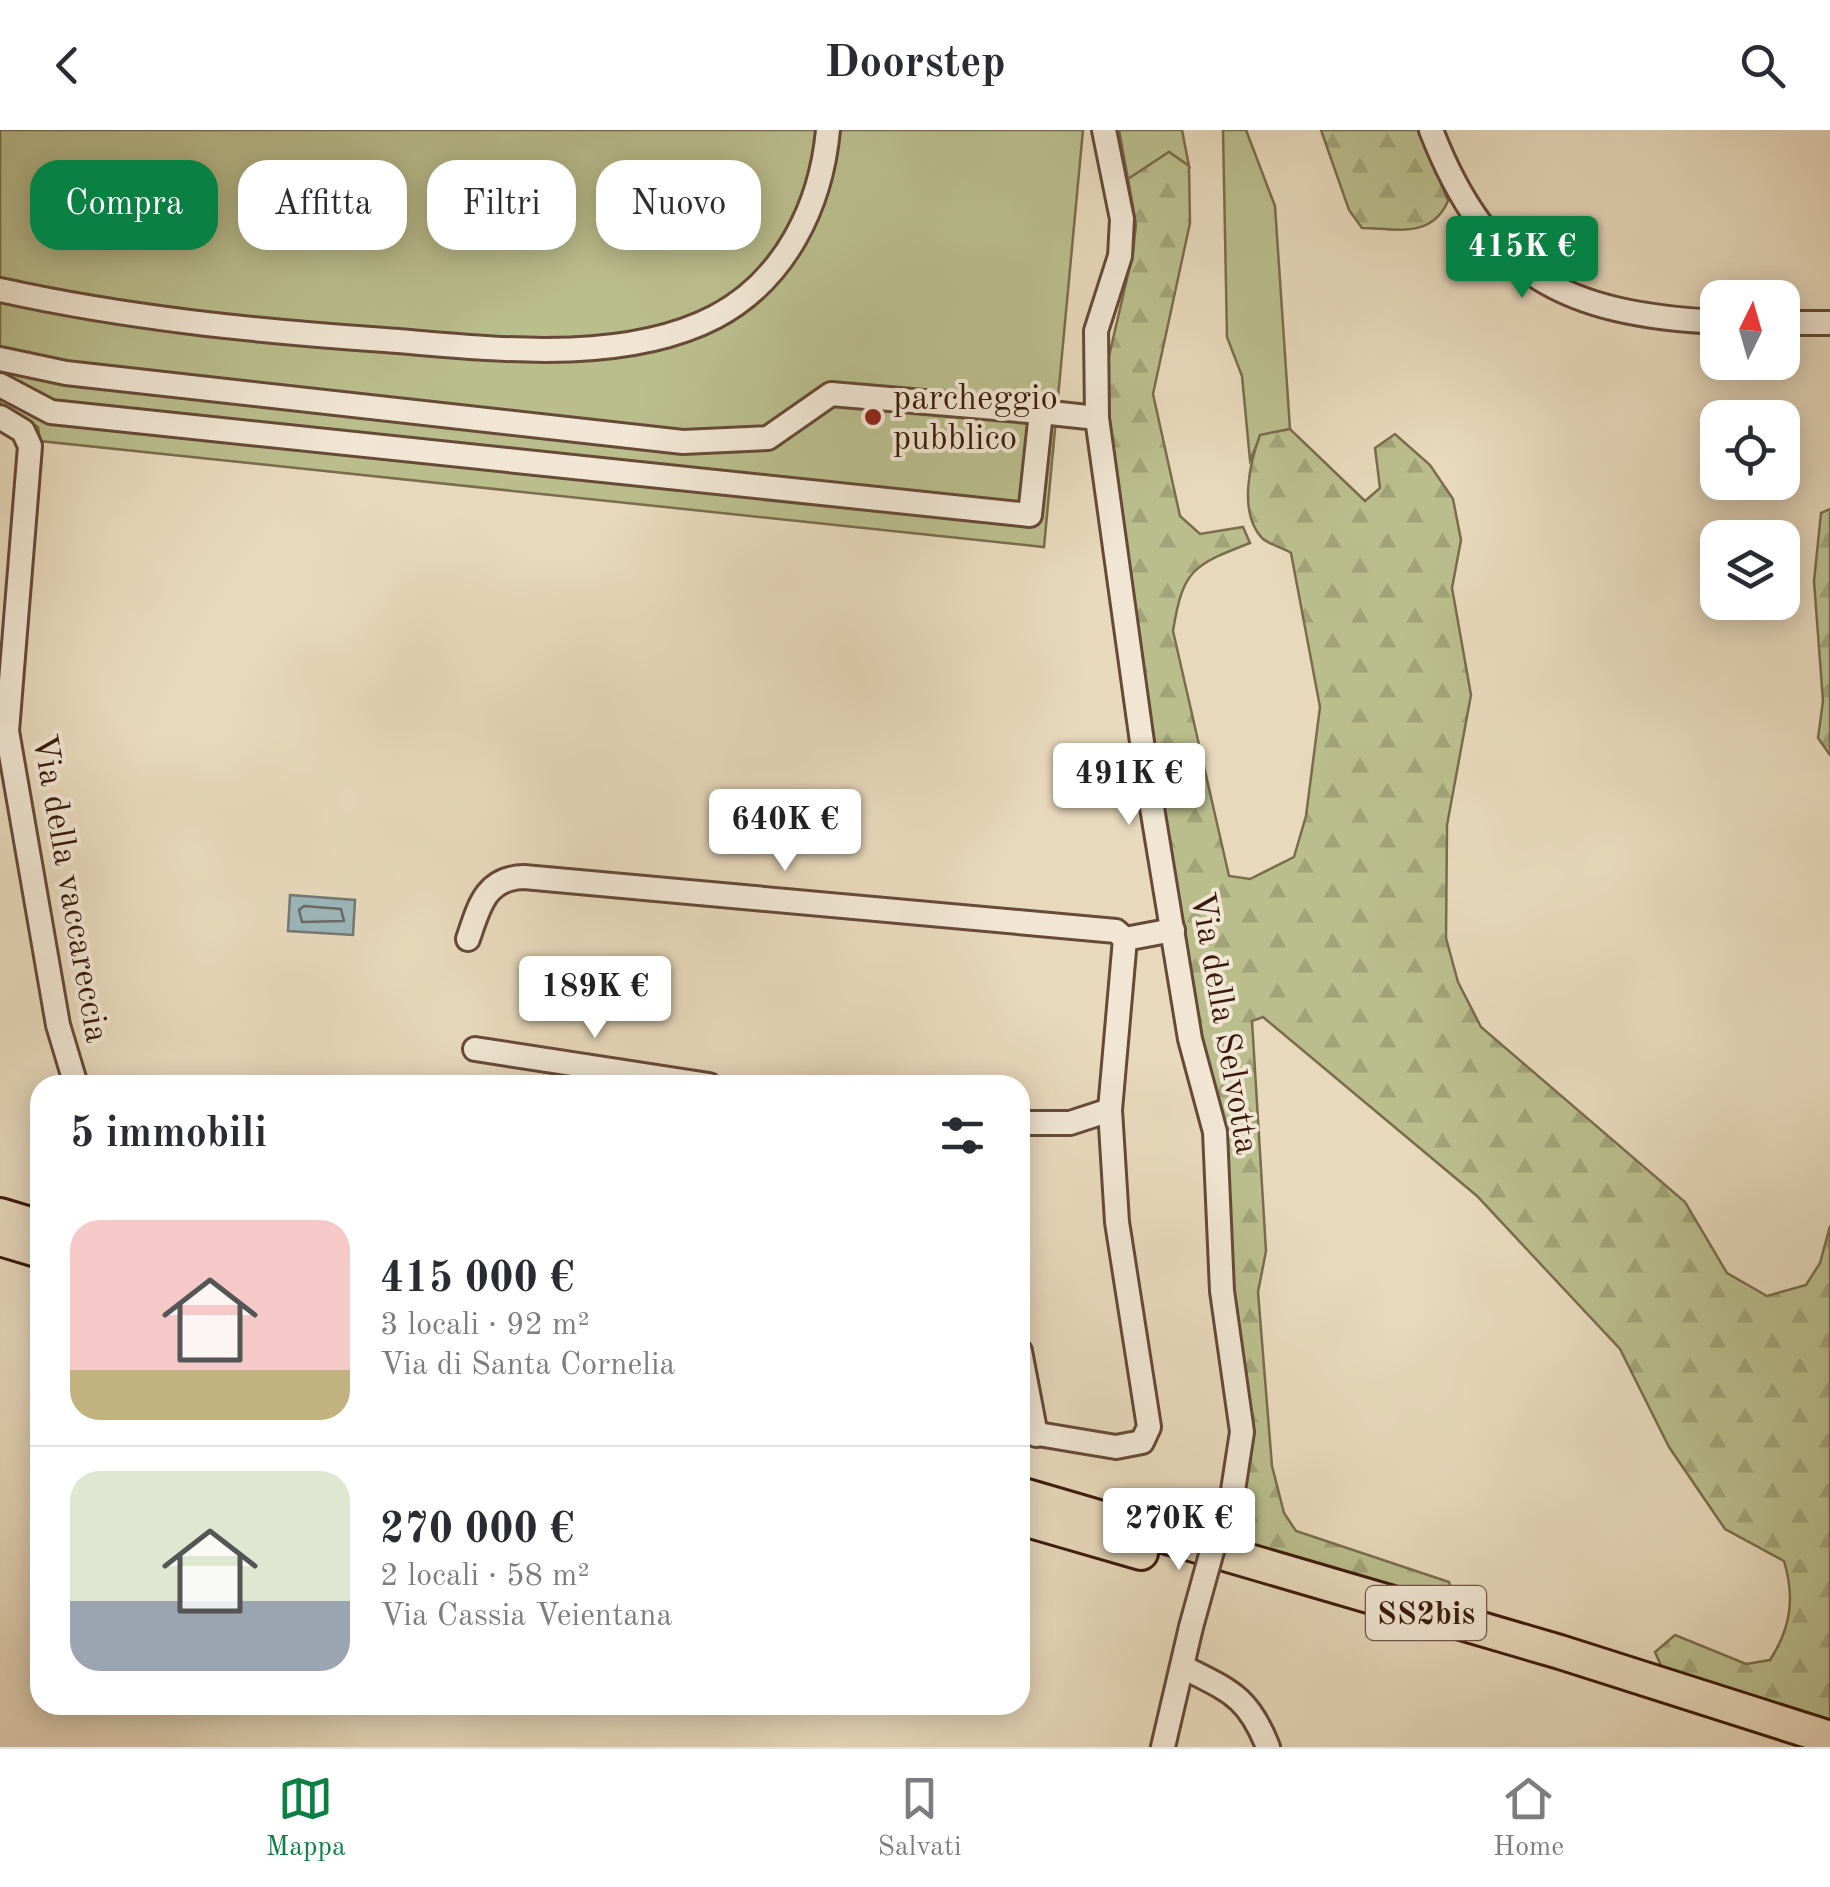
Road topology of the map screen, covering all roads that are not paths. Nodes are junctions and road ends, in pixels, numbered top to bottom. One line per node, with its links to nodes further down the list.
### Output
1 (828, 130): 4 (street)
2 (1104, 130): 12 (street, Via della Selvotta)
3 (1431, 130): 5 (street)
4 (0, 290)
5 (1700, 320)
6 (1800, 322): 7 (street)
7 (1830, 323)
8 (0, 359): 10 (street)
9 (0, 385): 10 (street)
10 (1041, 412): 12 (street)
11 (0, 418): 17 (street, Via della vaccareccia)
12 (1097, 418): 13 (street, Via della Selvotta)
13 (1173, 930): 15 (street); 28 (street, Via della Selvotta, bridge)
14 (468, 939): 15 (street)
15 (1125, 939): 19 (street)
16 (475, 1049): 18 (street)
17 (73, 1075)
18 (644, 1075)
19 (1110, 1110): 20 (street); 25 (street)
20 (1030, 1123)
21 (0, 1215): 22 (highway)
22 (30, 1224)
23 (0, 1239): 24 (highway)
24 (30, 1248)
25 (1030, 1433)
26 (1030, 1497): 29 (highway, SS2bis)
27 (1030, 1521): 32 (highway, SS2bis)
28 (1184, 1667): 30 (street, Via della Selvotta); 31 (street)
29 (1830, 1738)
30 (1163, 1747)
31 (1268, 1747)
32 (1792, 1747)

